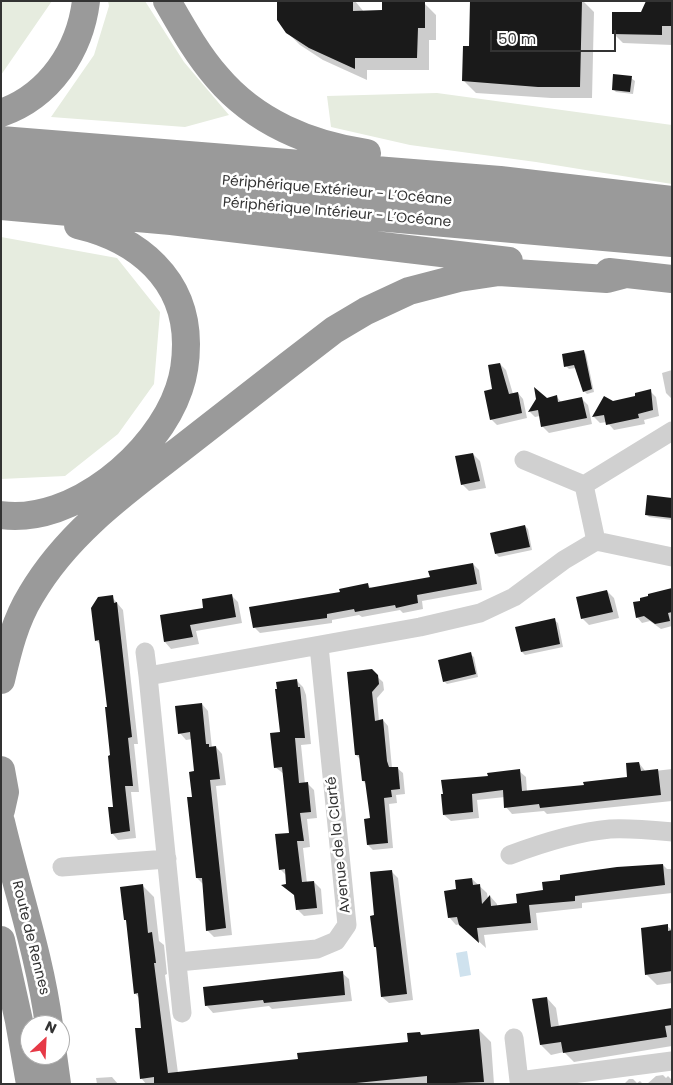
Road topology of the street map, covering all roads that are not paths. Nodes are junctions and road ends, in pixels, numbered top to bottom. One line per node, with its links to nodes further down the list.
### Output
1 (86, 1): 3 (highway)
2 (166, 1): 6 (highway)
3 (1, 113)
4 (1, 140): 6 (highway)
5 (1, 162): 11 (highway, Périphérique Extérieur - L’Océane)
6 (500, 180): 8 (highway)
7 (1, 184): 12 (highway, Périphérique Intérieur - L’Océane)
8 (672, 200)
9 (1, 206): 10 (highway)
10 (50, 212): 13 (highway); 18 (highway)
11 (672, 221)
12 (672, 243)
13 (626, 274): 14 (highway); 24 (highway)
14 (672, 279)
15 (672, 431): 17 (street)
16 (524, 460): 17 (street)
17 (584, 484): 19 (street)
18 (1, 515)
19 (596, 541): 20 (street); 21 (street)
20 (672, 556)
21 (319, 646): 23 (street); 33 (street, Avenue de la Clarté)
22 (145, 652): 23 (street)
23 (148, 676): 30 (street)
24 (1, 680)
25 (1, 770): 26 (highway)
26 (1, 810)
27 (1, 822): 35 (highway, Route de Rennes)
28 (672, 832): 29 (street)
29 (510, 855)
30 (167, 860): 31 (street); 33 (street)
31 (62, 867)
32 (1, 940): 39 (highway, Route de Rennes)
33 (178, 962): 34 (street)
34 (182, 1013)
35 (47, 1015)
36 (514, 1038): 37 (street)
37 (672, 1061)
38 (55, 1065): 40 (highway)
39 (30, 1084)
40 (57, 1084)

